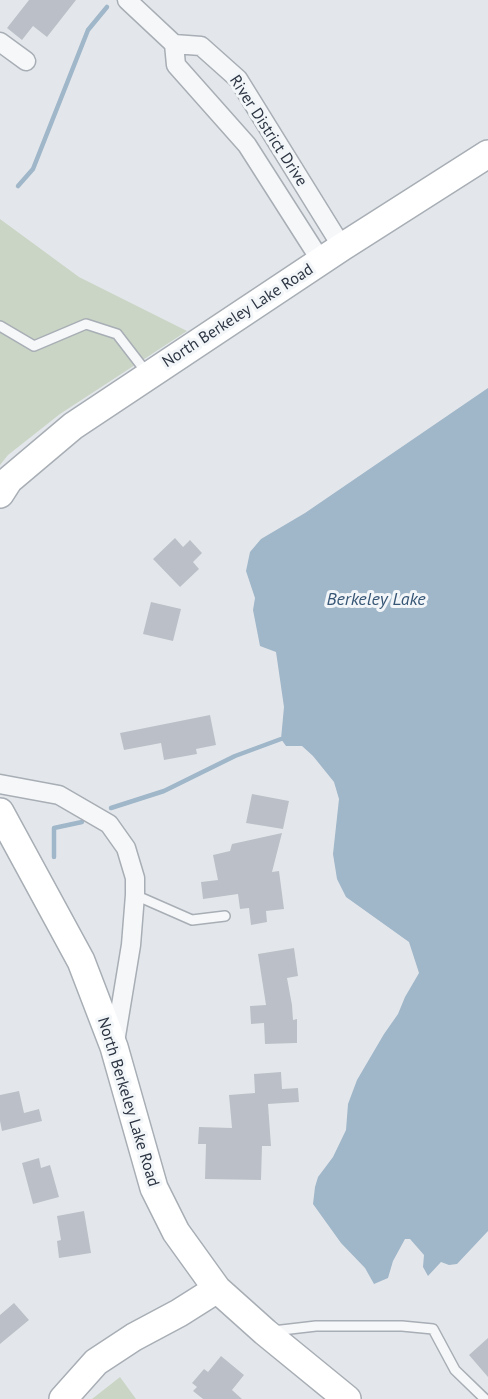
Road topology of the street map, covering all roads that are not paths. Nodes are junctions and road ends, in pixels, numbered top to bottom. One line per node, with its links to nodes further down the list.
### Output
1 (127, 0): 3 (street)
2 (0, 42): 4 (street)
3 (174, 44): 5 (street, River District Drive); 6 (street, River District Drive)
4 (26, 61)
5 (267, 126): 6 (street); 8 (street, River District Drive)
6 (245, 142): 8 (street, River District Drive)
7 (488, 154): 8 (street, North Berkeley Lake Road)
8 (331, 254): 10 (street, North Berkeley Lake Road)
9 (0, 326): 10 (lane)
10 (148, 374): 11 (street, North Berkeley Lake Road)
11 (0, 494)
12 (0, 784): 14 (street)
13 (0, 812): 16 (street, North Berkeley Lake Road)
14 (135, 895): 15 (lane); 16 (street)
15 (225, 915)
16 (114, 1047): 17 (street, North Berkeley Lake Road)
17 (217, 1289): 18 (street, North Berkeley Lake Road); 19 (street)
18 (265, 1332): 20 (street, North Berkeley Lake Road); 21 (lane)
19 (63, 1399)
20 (347, 1399)
21 (485, 1399)

